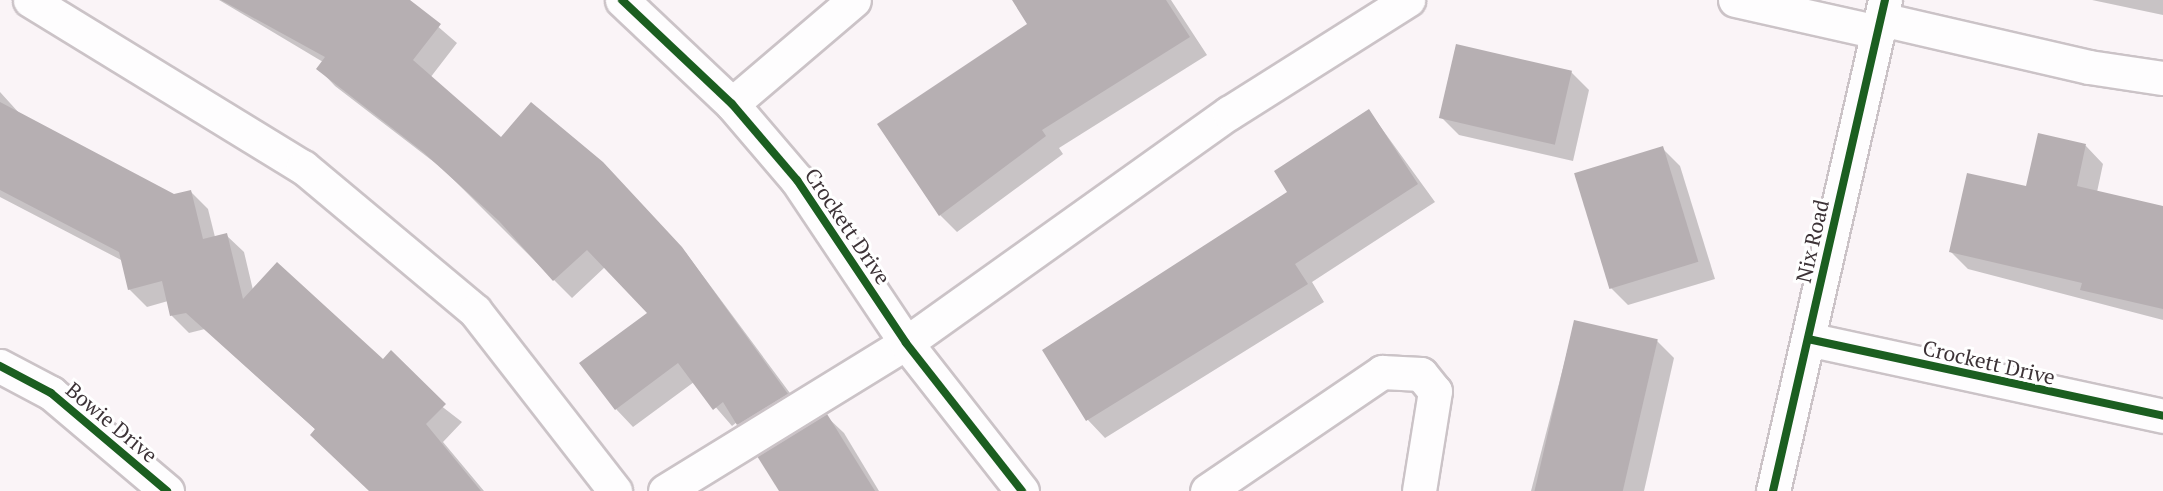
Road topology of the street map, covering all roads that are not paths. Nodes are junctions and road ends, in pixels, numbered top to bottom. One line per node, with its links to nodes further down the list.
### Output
1 (30, 0): 14 (street)
2 (622, 0): 8 (street, Crockett Drive)
3 (854, 0): 8 (street)
4 (1408, 0): 10 (street)
5 (1735, 0): 6 (street)
6 (1882, 17): 7 (street); 9 (street, Nix Road)
7 (2163, 78)
8 (732, 104): 10 (street, Crockett Drive)
9 (1808, 339): 12 (street, Crockett Drive); 19 (street, Nix Road)
10 (906, 343): 15 (street); 16 (street, Crockett Drive)
11 (0, 366): 13 (street, Bowie Drive)
12 (2163, 416)
13 (167, 491)
14 (615, 491)
15 (664, 491)
16 (1022, 491)
17 (1207, 491): 18 (street)
18 (1419, 491)
19 (1773, 491)

